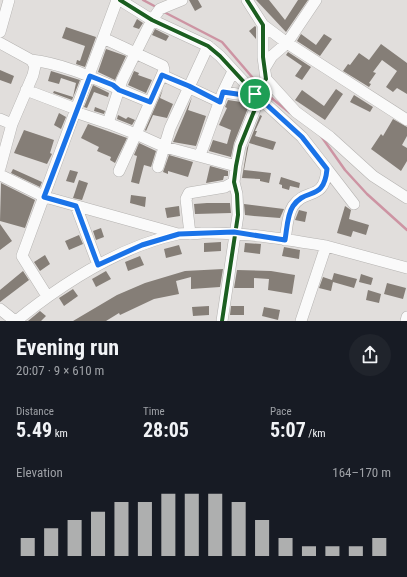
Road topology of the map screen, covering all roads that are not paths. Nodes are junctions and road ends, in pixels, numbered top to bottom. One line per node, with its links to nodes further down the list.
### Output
1 (9, 0): 8 (street)
2 (119, 0): 6 (street); 9 (street)
3 (182, 0): 6 (street)
4 (247, 0): 7 (street)
5 (316, 0): 11 (street)
6 (156, 15): 12 (street); 13 (street)
7 (263, 25): 11 (street); 15 (street)
8 (0, 32)
9 (103, 38): 13 (street); 18 (street)
10 (0, 43): 14 (street)
11 (287, 43): 15 (street); 27 (street)
12 (208, 46): 16 (street); 19 (street)
13 (134, 53): 17 (street); 22 (street)
14 (31, 60): 18 (street); 21 (street)
15 (266, 66): 20 (street)
16 (233, 71): 20 (street); 23 (street)
17 (162, 75): 19 (street); 24 (street)
18 (90, 76): 22 (street); 25 (street)
19 (189, 86): 23 (street); 31 (street)
20 (259, 89): 23 (street); 33 (street); 36 (street); 41 (street)
21 (26, 90): 25 (street); 29 (street)
22 (119, 90): 24 (street); 28 (street)
23 (221, 97): 32 (street)
24 (150, 102): 30 (street)
25 (75, 110): 28 (street); 40 (street)
26 (0, 119): 29 (street)
27 (407, 120)
28 (108, 123): 30 (street)
29 (12, 124): 35 (street)
30 (136, 134): 31 (street); 37 (street)
31 (165, 147): 32 (street); 34 (street)
32 (200, 156): 33 (street)
33 (236, 166): 39 (street)
34 (158, 167)
35 (0, 168)
36 (327, 169): 42 (street); 46 (street)
37 (119, 171)
38 (0, 175): 40 (street)
39 (234, 182): 44 (street); 45 (street)
40 (44, 197): 43 (street); 50 (street)
41 (407, 198)
42 (354, 204)
43 (76, 206): 45 (street); 48 (street)
44 (234, 232): 45 (street); 46 (street); 54 (street)
45 (184, 234): 48 (street)
46 (285, 240): 47 (street)
47 (326, 246): 49 (street); 55 (street)
48 (98, 265): 50 (street)
49 (407, 268)
50 (47, 296): 53 (street)
51 (0, 309): 53 (street)
52 (407, 317): 56 (street)
53 (16, 321)
54 (222, 321)
55 (301, 321)
56 (406, 321)

